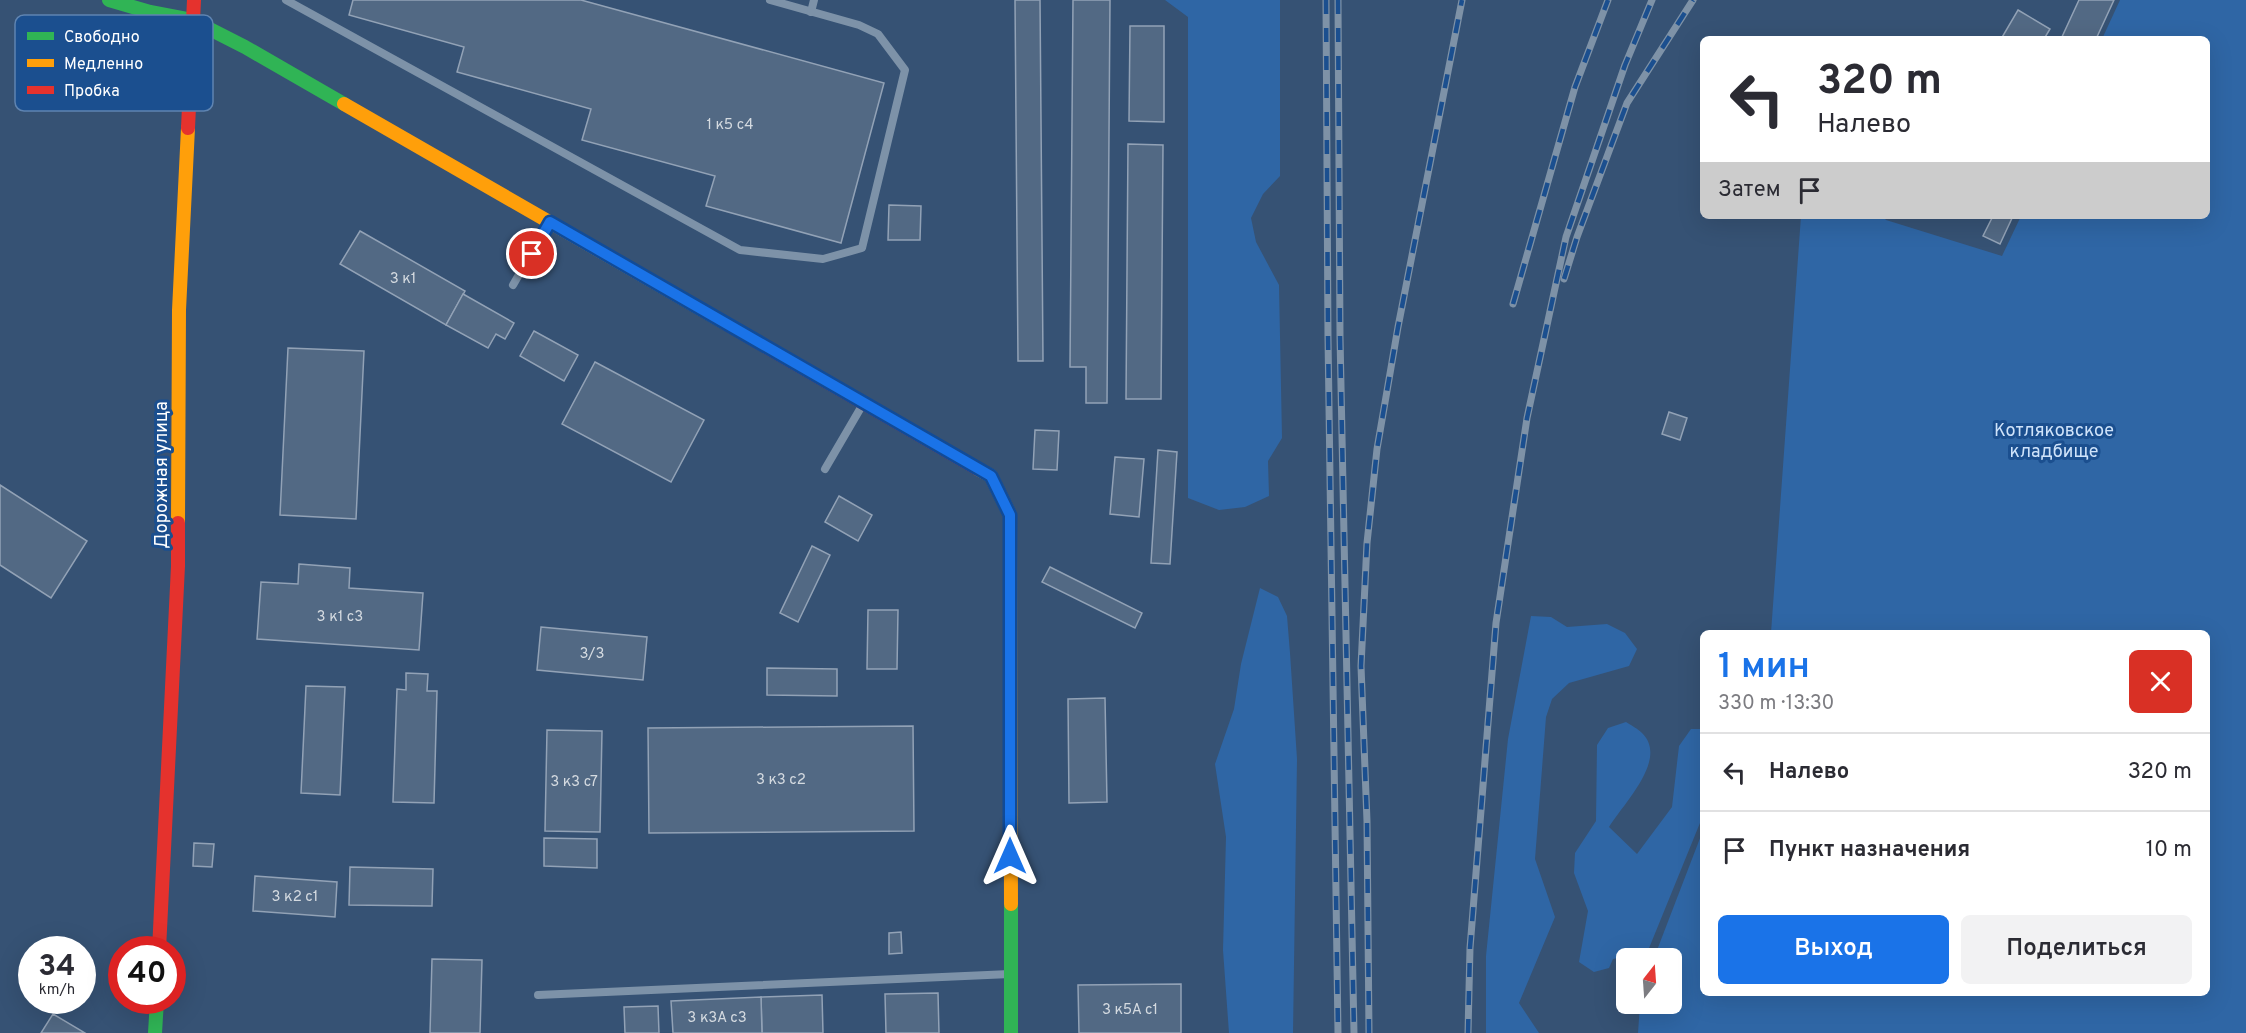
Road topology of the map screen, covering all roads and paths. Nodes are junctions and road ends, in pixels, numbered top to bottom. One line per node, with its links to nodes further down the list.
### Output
1 (109, 0): 7 (street)
2 (194, 0): 8 (street, Дорожная улица)
3 (286, 0): 6 (lane)
4 (770, 0): 6 (lane)
5 (814, 0): 6 (lane)
6 (811, 12)
7 (166, 15)
8 (192, 15)
9 (213, 31): 11 (street)
10 (188, 111): 15 (street, Дорожная улица)
11 (550, 222): 12 (lane); 13 (street)
12 (513, 285)
13 (864, 402): 14 (lane); 16 (street)
14 (825, 469)
15 (160, 936)
16 (1010, 974): 17 (lane); 20 (street)
17 (538, 995)
18 (156, 1014): 19 (street)
19 (155, 1033)
20 (1011, 1033)

